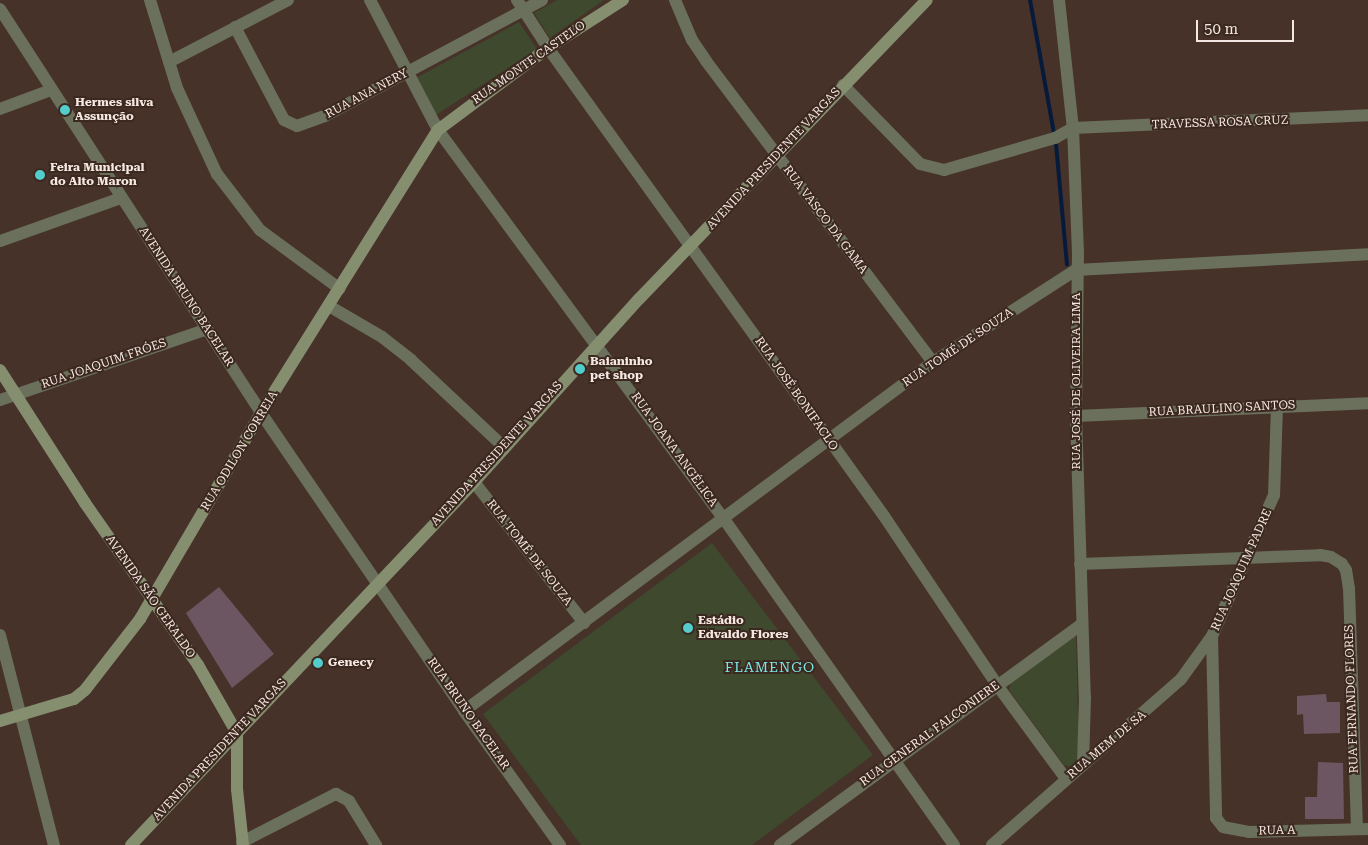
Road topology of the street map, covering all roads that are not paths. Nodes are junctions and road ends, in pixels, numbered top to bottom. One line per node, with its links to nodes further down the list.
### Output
1 (150, 0): 13 (street)
2 (288, 0): 11 (street)
3 (370, 0): 14 (street, RUA JOANA ANGÉLICA)
4 (542, 0): 9 (street, RUA ANA NERY)
5 (622, 0): 12 (main road, RUA MONTE CASTELO)
6 (675, 0): 21 (street, RUA VASCO DA GAMA)
7 (1059, 0): 19 (street, RUA JOSÉ DE OLIVEIRA LIMA)
8 (921, 1): 15 (main road, AVENIDA PRESIDENTE VARGAS)
9 (520, 5): 12 (street, RUA JOSÉ BONIFACLO); 14 (street, RUA ANA NERY)
10 (0, 9): 16 (street, AVENIDA BRUNO BACELAR)
11 (235, 27): 13 (street); 14 (street, RUA ANA NERY)
12 (548, 48): 20 (main road, RUA MONTE CASTELO); 24 (street, RUA JOSÉ BONIFACLO)
13 (169, 62): 27 (street)
14 (407, 73): 20 (street, RUA JOANA ANGÉLICA)
15 (843, 85): 19 (street); 21 (main road, AVENIDA PRESIDENTE VARGAS)
16 (50, 90): 17 (street); 22 (street, AVENIDA BRUNO BACELAR)
17 (0, 109)
18 (1368, 116): 19 (street, TRAVESSA ROSA CRUZ)
19 (1073, 128): 26 (street, RUA JOSÉ DE OLIVEIRA LIMA)
20 (438, 130): 27 (main road, RUA ODILON CORREIA); 30 (street, RUA JOANA ANGÉLICA)
21 (777, 156): 24 (main road, AVENIDA PRESIDENTE VARGAS); 31 (street, RUA VASCO DA GAMA)
22 (121, 198): 23 (street); 29 (street, AVENIDA BRUNO BACELAR)
23 (0, 241)
24 (692, 247): 30 (main road, AVENIDA PRESIDENTE VARGAS); 39 (street, RUA JOSÉ BONIFACLO)
25 (1368, 254): 26 (street, RUA TOMÉ DE SOUZA)
26 (1076, 270): 31 (street, RUA TOMÉ DE SOUZA); 38 (street, RUA JOSÉ DE OLIVEIRA LIMA)
27 (340, 288): 28 (main road, RUA ODILON CORREIA)
28 (329, 306): 37 (main road, RUA ODILON CORREIA); 40 (street)
29 (207, 329): 33 (street, RUA JOAQUIM FRÓES); 37 (street, AVENIDA BRUNO BACELAR)
30 (597, 344): 40 (main road, AVENIDA PRESIDENTE VARGAS); 42 (street, RUA JOANA ANGÉLICA)
31 (933, 362): 39 (street, RUA TOMÉ DE SOUZA)
32 (0, 370): 33 (main road, AVENIDA SÃO GERALDO)
33 (15, 395): 34 (street, RUA JOAQUIM FRÓES); 46 (main road, AVENIDA SÃO GERALDO)
34 (0, 400)
35 (1368, 403): 36 (street, RUA BRAULINO SANTOS)
36 (1277, 406): 38 (street, RUA BRAULINO SANTOS); 43 (street, RUA JOAQUIM PADRE)
37 (262, 413): 45 (street, AVENIDA BRUNO BACELAR); 46 (main road, RUA ODILON CORREIA)
38 (1076, 416): 44 (street, RUA JOSÉ DE OLIVEIRA LIMA)
39 (829, 442): 42 (street, RUA TOMÉ DE SOUZA); 51 (street, RUA JOSÉ BONIFACLO)
40 (504, 447): 41 (main road, AVENIDA PRESIDENTE VARGAS)
41 (474, 482): 45 (main road, AVENIDA PRESIDENTE VARGAS); 47 (street, RUA TOMÉ DE SOUZA)
42 (724, 519): 47 (street, RUA TOMÉ DE SOUZA); 56 (street, RUA JOANA ANGÉLICA)
43 (1247, 557): 44 (street); 50 (street, RUA JOAQUIM PADRE); 60 (street, RUA FERNANDO FLORES)
44 (1080, 564): 48 (street, RUA JOSÉ DE OLIVEIRA LIMA)
45 (376, 582): 52 (street, RUA BRUNO BACELAR); 55 (main road, AVENIDA PRESIDENTE VARGAS)
46 (150, 600): 53 (main road, RUA ODILON CORREIA); 55 (main road, AVENIDA SÃO GERALDO)
47 (584, 623): 52 (street, RUA TOMÉ DE SOUZA)
48 (1082, 624): 51 (street, RUA GENERAL FALCONIERE); 57 (street, RUA JOSÉ DE OLIVEIRA LIMA)
49 (0, 635): 53 (street)
50 (1212, 636): 57 (street, RUA MEM DE SA); 59 (street, RUA JOAQUIM PADRE)
51 (997, 685): 56 (street, RUA GENERAL FALCONIERE); 58 (street, RUA JOSÉ BONIFACLO)
52 (464, 711): 65 (street, RUA BRUNO BACELAR)
53 (21, 715): 54 (main road, RUA ODILON CORREIA); 62 (street)
54 (0, 722)
55 (238, 733): 61 (main road); 63 (main road, AVENIDA PRESIDENTE VARGAS)
56 (894, 760): 66 (street, RUA GENERAL FALCONIERE); 67 (street, RUA JOANA ANGÉLICA)
57 (1083, 764): 58 (street, RUA MEM DE SA)
58 (1066, 780): 68 (street, RUA MEM DE SA)
59 (1215, 794): 60 (street, RUA A)
60 (1362, 829)
61 (242, 844): 64 (street)
62 (54, 845)
63 (131, 845)
64 (376, 845)
65 (560, 845)
66 (780, 845)
67 (954, 845)
68 (992, 845)

